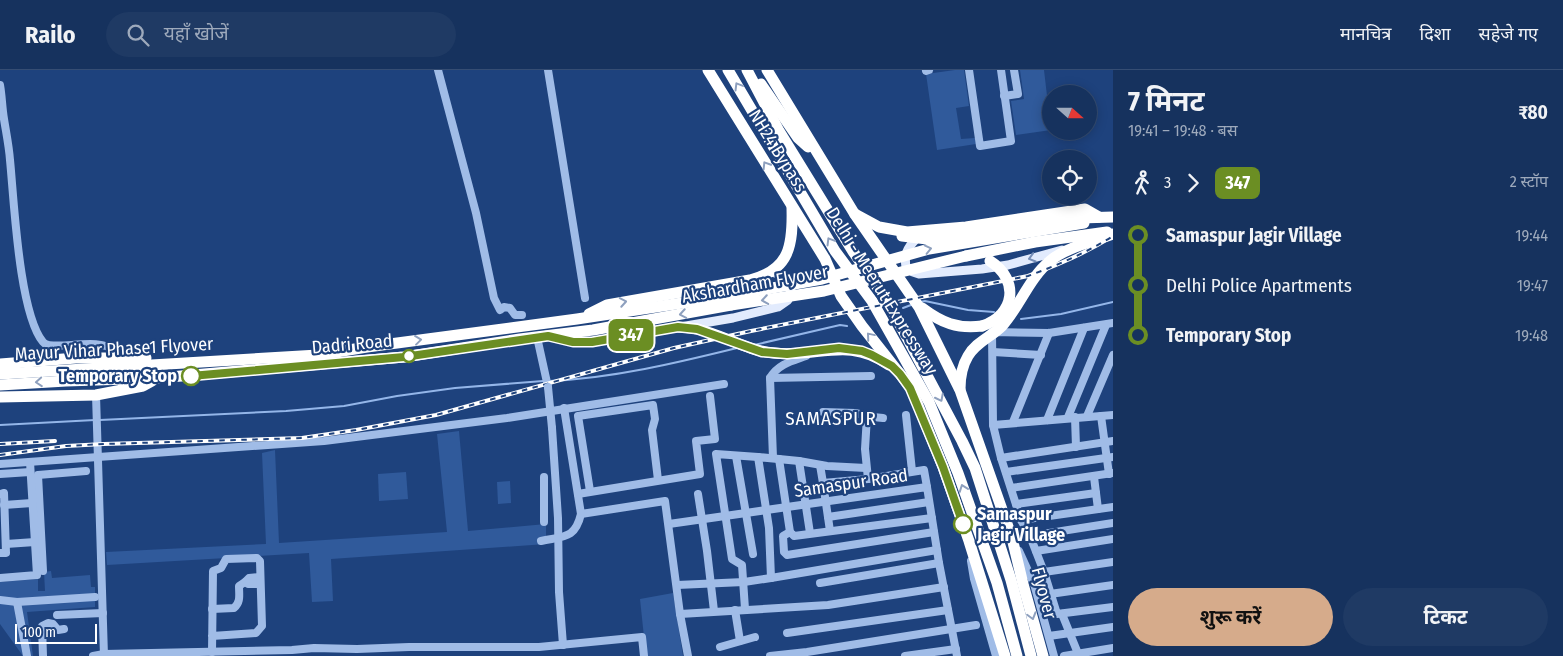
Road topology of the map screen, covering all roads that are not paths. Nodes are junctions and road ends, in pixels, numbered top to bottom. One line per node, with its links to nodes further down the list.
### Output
1 (438, 70): 26 (street)
2 (548, 70): 24 (street)
3 (728, 70): 192 (highway, Delhi - Meerut Expressway, one-way to 3)
4 (749, 70): 12 (highway); 142 (highway, Delhi - Meerut Expressway, one-way to 142)
5 (768, 70): 12 (highway, NH24 Bypass)
6 (969, 70): 11 (street)
7 (1000, 70): 11 (street)
8 (1014, 70): 11 (street)
9 (710, 71): 13 (highway, NH24 Bypass, one-way to 9)
10 (0, 85): 35 (street)
11 (1004, 96)
12 (823, 163): 14 (highway, NH24 Bypass)
13 (792, 206): 23 (highway); 42 (highway, NH24 Bypass, one-way to 13)
14 (854, 213): 17 (highway); 25 (highway, NH24 Bypass)
15 (1099, 217): 16 (highway); 17 (highway); 20 (highway)
16 (1113, 218): 18 (highway, Akshardham Flyover)
17 (879, 227): 20 (highway)
18 (1084, 229): 19 (highway, Akshardham Flyover); 22 (highway, Akshardham Flyover); 27 (highway, Akshardham Flyover, one-way to 18, bridge)
19 (1113, 232): 21 (highway)
20 (916, 239): 21 (main road, one-way to 20)
21 (1080, 246): 31 (highway)
22 (966, 256): 25 (highway, bridge); 33 (highway, Akshardham Flyover, one-way to 33, bridge)
23 (772, 272): 27 (highway, one-way to 23); 29 (main road)
24 (586, 298)
25 (919, 306): 50 (highway, NH24 Bypass)
26 (522, 315)
27 (577, 320): 39 (highway, Dadri Road, one-way to 27)
28 (1110, 324): 30 (street); 63 (street)
29 (678, 327): 33 (main road); 34 (highway)
30 (1084, 328): 32 (street); 65 (street)
31 (992, 332): 32 (street); 36 (street); 50 (highway)
32 (1049, 334): 37 (street)
33 (543, 336): 44 (highway, Dadri Road); 125 (street, bridge)
34 (827, 350): 42 (highway); 45 (street)
35 (115, 352)
36 (993, 352): 37 (street); 67 (street)
37 (1040, 355): 66 (street)
38 (1113, 355): 46 (street)
39 (230, 360): 40 (highway); 41 (highway, Mayur Vihar Phase1 Flyover)
40 (0, 364)
41 (0, 374)
42 (900, 374): 128 (highway, NH24 Bypass)
43 (871, 376): 45 (street)
44 (158, 378): 49 (highway, Mayur Vihar Phase1 Flyover, one-way to 49); 51 (highway)
45 (770, 378): 75 (street)
46 (1103, 378): 47 (street); 61 (street)
47 (1113, 378)
48 (724, 384): 54 (street)
49 (0, 385)
50 (960, 390): 126 (highway, NH24 Bypass)
51 (96, 394): 53 (highway); 72 (street)
52 (710, 396): 91 (street)
53 (0, 397)
54 (576, 407): 55 (street); 59 (street)
55 (564, 408): 72 (street); 98 (street)
56 (823, 412): 60 (street)
57 (906, 415): 83 (street)
58 (1113, 415): 62 (street)
59 (578, 416): 91 (street); 95 (street)
60 (867, 416): 64 (street); 81 (street)
61 (1087, 416): 62 (street); 63 (street)
62 (1101, 416): 69 (street)
63 (1071, 417): 65 (street); 70 (street)
64 (883, 418)
65 (1047, 420): 66 (street)
66 (1013, 422): 67 (street)
67 (993, 425): 76 (street)
68 (1113, 441): 69 (street)
69 (1104, 442): 70 (street); 74 (street)
70 (1076, 447): 76 (street)
71 (736, 456): 73 (street); 110 (street); 112 (street)
72 (98, 457): 78 (street); 160 (street)
73 (758, 457): 75 (street); 109 (street)
74 (1110, 457): 85 (street); 87 (street)
75 (776, 458): 77 (street); 106 (street)
76 (1001, 458): 85 (street)
77 (799, 461): 80 (street); 104 (street)
78 (30, 462): 79 (street); 84 (street)
79 (0, 464)
80 (820, 465): 81 (street); 92 (street)
81 (866, 468): 90 (street)
82 (86, 471): 138 (street)
83 (912, 471): 90 (street); 93 (street)
84 (30, 472): 86 (street); 102 (street)
85 (1006, 472): 94 (street)
86 (0, 474)
87 (1111, 474): 89 (street)
88 (544, 477): 117 (street)
89 (1094, 477): 94 (street); 96 (street)
90 (868, 479): 92 (street)
91 (658, 480): 95 (street)
92 (823, 483): 100 (street)
93 (927, 487): 100 (street, Samaspur Road); 101 (street, Samaspur Road)
94 (1011, 488): 105 (street)
95 (590, 491): 98 (street)
96 (1096, 493): 105 (street); 108 (street)
97 (0, 494): 103 (street)
98 (578, 494): 111 (street)
99 (698, 494): 115 (street)
100 (826, 502): 104 (street, Samaspur Road); 113 (street)
101 (929, 502): 113 (street); 114 (street, Samaspur Road)
102 (32, 503): 103 (street); 130 (street)
103 (4, 504): 131 (street)
104 (806, 504): 106 (street, Samaspur Road); 123 (street)
105 (1016, 504): 116 (street)
106 (786, 507): 109 (street, Samaspur Road); 121 (street)
107 (1113, 507): 108 (street)
108 (1098, 509): 116 (street)
109 (766, 511): 110 (street, Samaspur Road); 141 (street)
110 (746, 513): 112 (street, Samaspur Road); 135 (street)
111 (581, 514): 118 (street); 125 (street)
112 (726, 516): 115 (street, Samaspur Road); 144 (street)
113 (828, 517): 120 (street)
114 (932, 518): 120 (street); 122 (street, Samaspur Road)
115 (702, 519): 118 (street, Samaspur Road); 145 (street)
116 (1022, 520): 124 (street)
117 (544, 522)
118 (669, 524): 147 (street)
119 (1113, 524): 124 (street)
120 (830, 531): 123 (street)
121 (790, 532): 122 (street); 123 (street)
122 (934, 532): 132 (street, Samaspur Road)
123 (810, 534)
124 (1030, 536): 133 (street)
125 (559, 537): 129 (street); 174 (street)
126 (1012, 538): 142 (highway, Flyover); 171 (street)
127 (1113, 539): 133 (street)
128 (969, 540): 190 (street); 191 (highway)
129 (541, 541)
130 (35, 542): 131 (street); 140 (street)
131 (6, 544): 134 (street)
132 (937, 550): 137 (street, Samaspur Road); 141 (street)
133 (1036, 551): 139 (street)
134 (0, 553)
135 (753, 554)
136 (1113, 562): 139 (street)
137 (939, 563): 146 (street); 149 (street, Samaspur Road)
138 (44, 571)
139 (1044, 572): 150 (street)
140 (0, 578)
141 (771, 578): 144 (street)
142 (1016, 578): 193 (highway, Delhi - Meerut Expressway); 194 (highway, Flyover, one-way to 194)
143 (260, 581): 155 (street); 155 (street); 170 (street)
144 (744, 582): 145 (street); 156 (street)
145 (711, 583): 147 (street); 159 (street)
146 (820, 583)
147 (677, 585): 161 (street)
148 (1113, 585): 150 (street)
149 (944, 587): 156 (street); 158 (street, Samaspur Road)
150 (1050, 594): 162 (street)
151 (95, 597): 153 (street)
152 (0, 600): 153 (street)
153 (17, 602): 183 (street)
154 (1113, 607): 162 (street)
155 (212, 609): 170 (street)
156 (745, 609): 157 (street)
157 (736, 610): 159 (street); 173 (street)
158 (948, 610): 167 (street, Samaspur Road); 169 (street)
159 (714, 611): 161 (street)
160 (103, 613): 163 (street); 181 (street)
161 (680, 614): 187 (street)
162 (1062, 614): 168 (street)
163 (57, 615)
164 (976, 625): 167 (street)
165 (1113, 626): 168 (street)
166 (64, 629): 184 (street)
167 (952, 629): 179 (street, Samaspur Road); 188 (street)
168 (1070, 632): 171 (street); 182 (street)
169 (787, 634)
170 (212, 636): 177 (street)
171 (1049, 636): 195 (street)
172 (754, 637): 173 (street)
173 (740, 641): 175 (street)
174 (563, 646): 178 (street); 186 (street)
175 (720, 647)
176 (1113, 648): 182 (street)
177 (215, 652): 180 (street); 181 (street)
178 (263, 653): 180 (street)
179 (956, 653): 189 (street)
180 (238, 654)
181 (104, 655): 185 (street)
182 (1079, 655): 196 (street)
183 (27, 656)
184 (43, 656)
185 (94, 656)
186 (644, 656)
187 (688, 656)
188 (770, 656)
189 (905, 656)
190 (996, 656)
191 (1005, 656)
192 (1017, 656)
193 (1031, 656)
194 (1043, 656)
195 (1054, 656)
196 (1064, 656)

